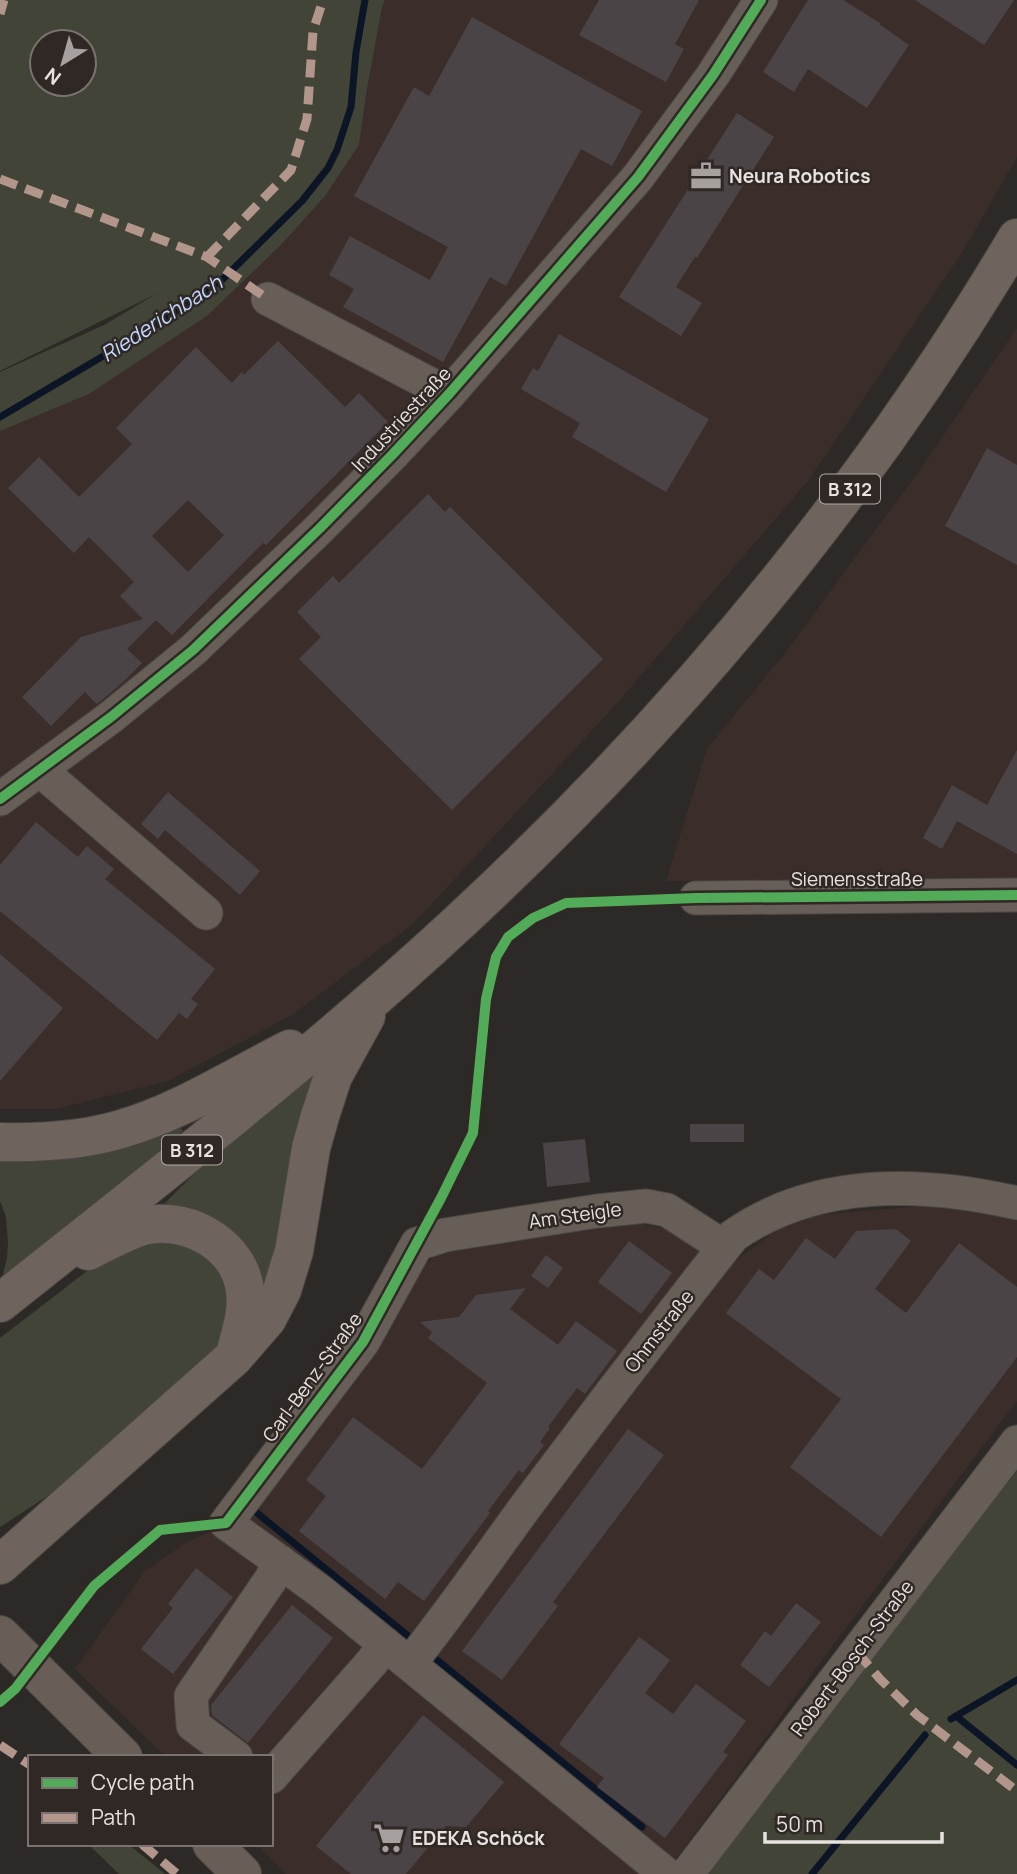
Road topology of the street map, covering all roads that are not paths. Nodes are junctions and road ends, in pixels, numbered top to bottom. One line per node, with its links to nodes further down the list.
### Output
1 (761, 0): 4 (street, Industriestraße)
2 (1017, 238): 10 (highway, B 312)
3 (268, 299): 4 (street, Industriestraße)
4 (449, 394): 5 (street, Industriestraße)
5 (40, 770): 6 (street, Industriestraße); 9 (street)
6 (0, 799)
7 (1017, 895): 8 (street, Siemensstraße)
8 (696, 898)
9 (206, 912)
10 (363, 1008): 11 (highway); 15 (highway, B 312); 17 (highway)
11 (0, 1142)
12 (1017, 1203): 14 (street, Ohmstraße)
13 (417, 1244): 14 (street, Am Steigle); 19 (street, Carl-Benz-Straße)
14 (724, 1247): 22 (street, Ohmstraße)
15 (33, 1277): 16 (highway, B 312); 17 (highway)
16 (0, 1303)
17 (234, 1357): 20 (highway)
18 (1017, 1442): 29 (street, Robert-Bosch-Straße)
19 (279, 1562): 22 (street, Carl-Benz-Straße); 24 (street)
20 (0, 1565)
21 (0, 1635): 23 (main road)
22 (397, 1654): 25 (street, Ohmstraße); 28 (street, Carl-Benz-Straße)
23 (121, 1755)
24 (233, 1755)
25 (273, 1775)
26 (214, 1846): 27 (main road)
27 (242, 1874)
28 (666, 1874)
29 (687, 1874)

